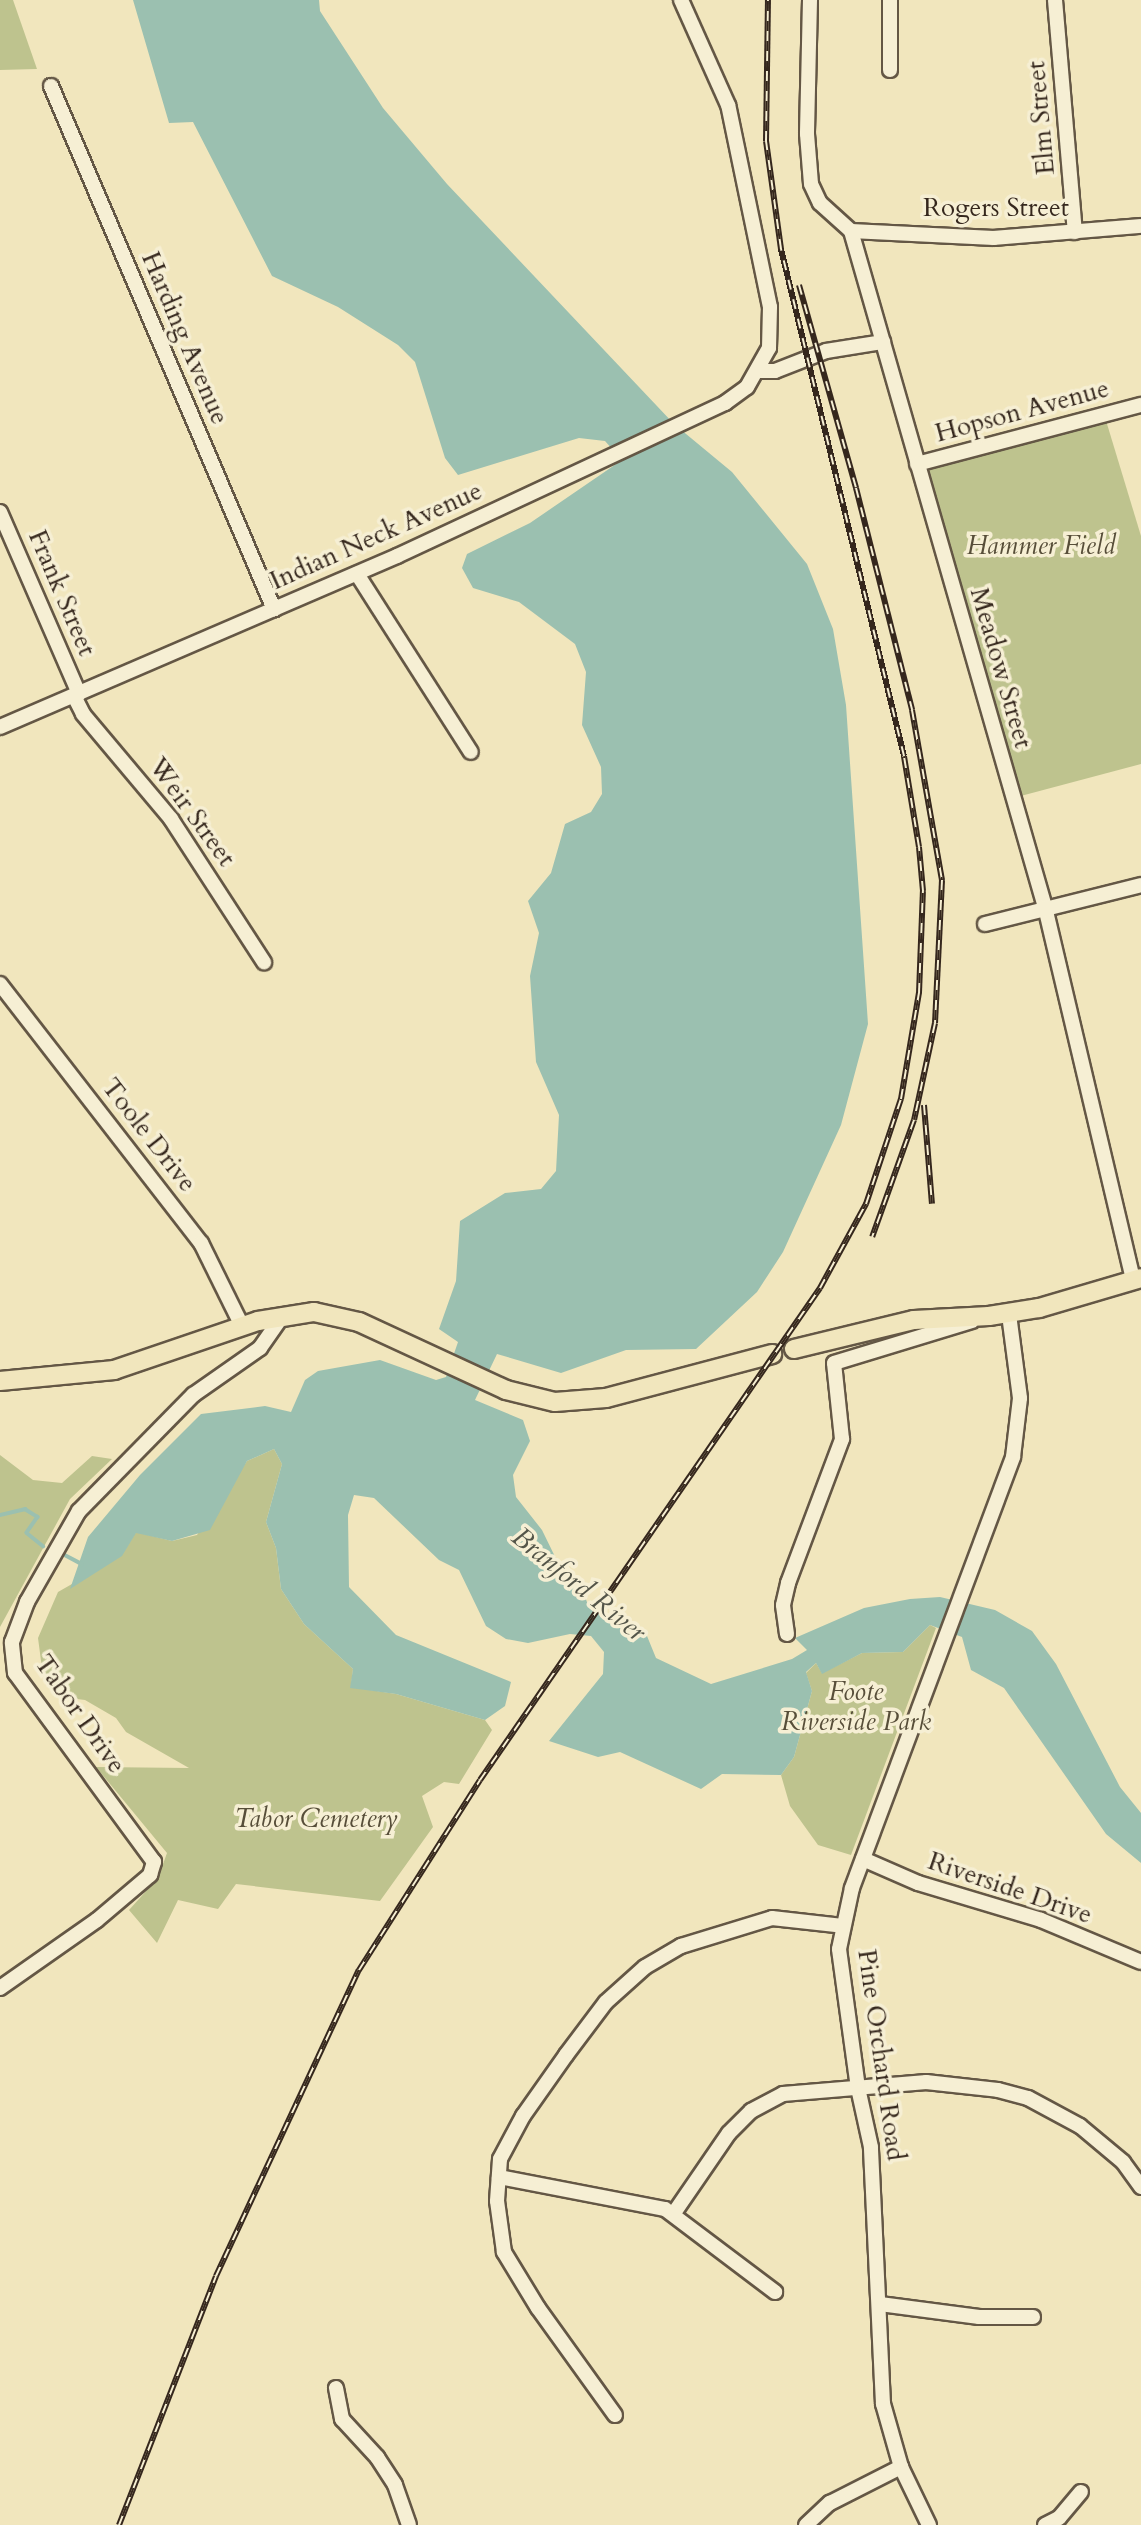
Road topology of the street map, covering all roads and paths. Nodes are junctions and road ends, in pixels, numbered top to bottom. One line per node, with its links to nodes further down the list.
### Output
1 (681, 0): 11 (street, Indian Neck Avenue)
2 (810, 0): 8 (street)
3 (890, 0): 5 (street)
4 (1055, 0): 9 (street, Elm Street)
5 (890, 69)
6 (51, 86): 16 (street, Harding Avenue)
7 (1141, 226): 9 (street, Rogers Street)
8 (851, 230): 9 (street, Rogers Street); 10 (street, Meadow Street)
9 (1075, 232)
10 (883, 342): 11 (street); 13 (street, Meadow Street)
11 (760, 370): 15 (street, Indian Neck Avenue)
12 (1141, 405): 13 (street, Hopson Avenue)
13 (916, 464): 21 (street, Meadow Street)
14 (0, 512): 17 (street, Frank Street)
15 (356, 574): 16 (street, Indian Neck Avenue); 19 (street)
16 (274, 609): 17 (street, Indian Neck Avenue)
17 (76, 695): 18 (street, Indian Neck Avenue); 23 (street, Weir Street)
18 (0, 727)
19 (471, 752)
20 (1141, 885): 21 (street)
21 (1045, 907): 22 (street); 25 (street, Meadow Street)
22 (985, 924)
23 (264, 961)
24 (0, 984): 29 (street, Toole Drive)
25 (1137, 1279): 26 (main road)
26 (1009, 1314): 28 (main road); 34 (street, Pine Orchard Road)
27 (284, 1315): 29 (main road); 31 (main road); 37 (street, Tabor Drive)
28 (986, 1317): 30 (main road); 33 (street)
29 (242, 1326): 32 (main road)
30 (794, 1349)
31 (772, 1354)
32 (0, 1381)
33 (788, 1634)
34 (863, 1859): 35 (street, Pine Orchard Road); 36 (street, Riverside Drive)
35 (844, 1926): 38 (street, Pine Orchard Road); 39 (street)
36 (1141, 1962)
37 (0, 1988)
38 (858, 2088): 40 (street); 41 (street); 43 (street, Pine Orchard Road)
39 (499, 2177): 41 (street); 46 (street)
40 (1141, 2187)
41 (674, 2213): 42 (street)
42 (775, 2292)
43 (880, 2304): 44 (street); 47 (street, Pine Orchard Road)
44 (1033, 2317)
45 (336, 2388): 49 (street)
46 (615, 2414)
47 (901, 2467): 50 (street); 51 (street, Pine Orchard Road)
48 (1081, 2492): 52 (street)
49 (409, 2525)
50 (806, 2525)
51 (929, 2525)
52 (1045, 2525)

